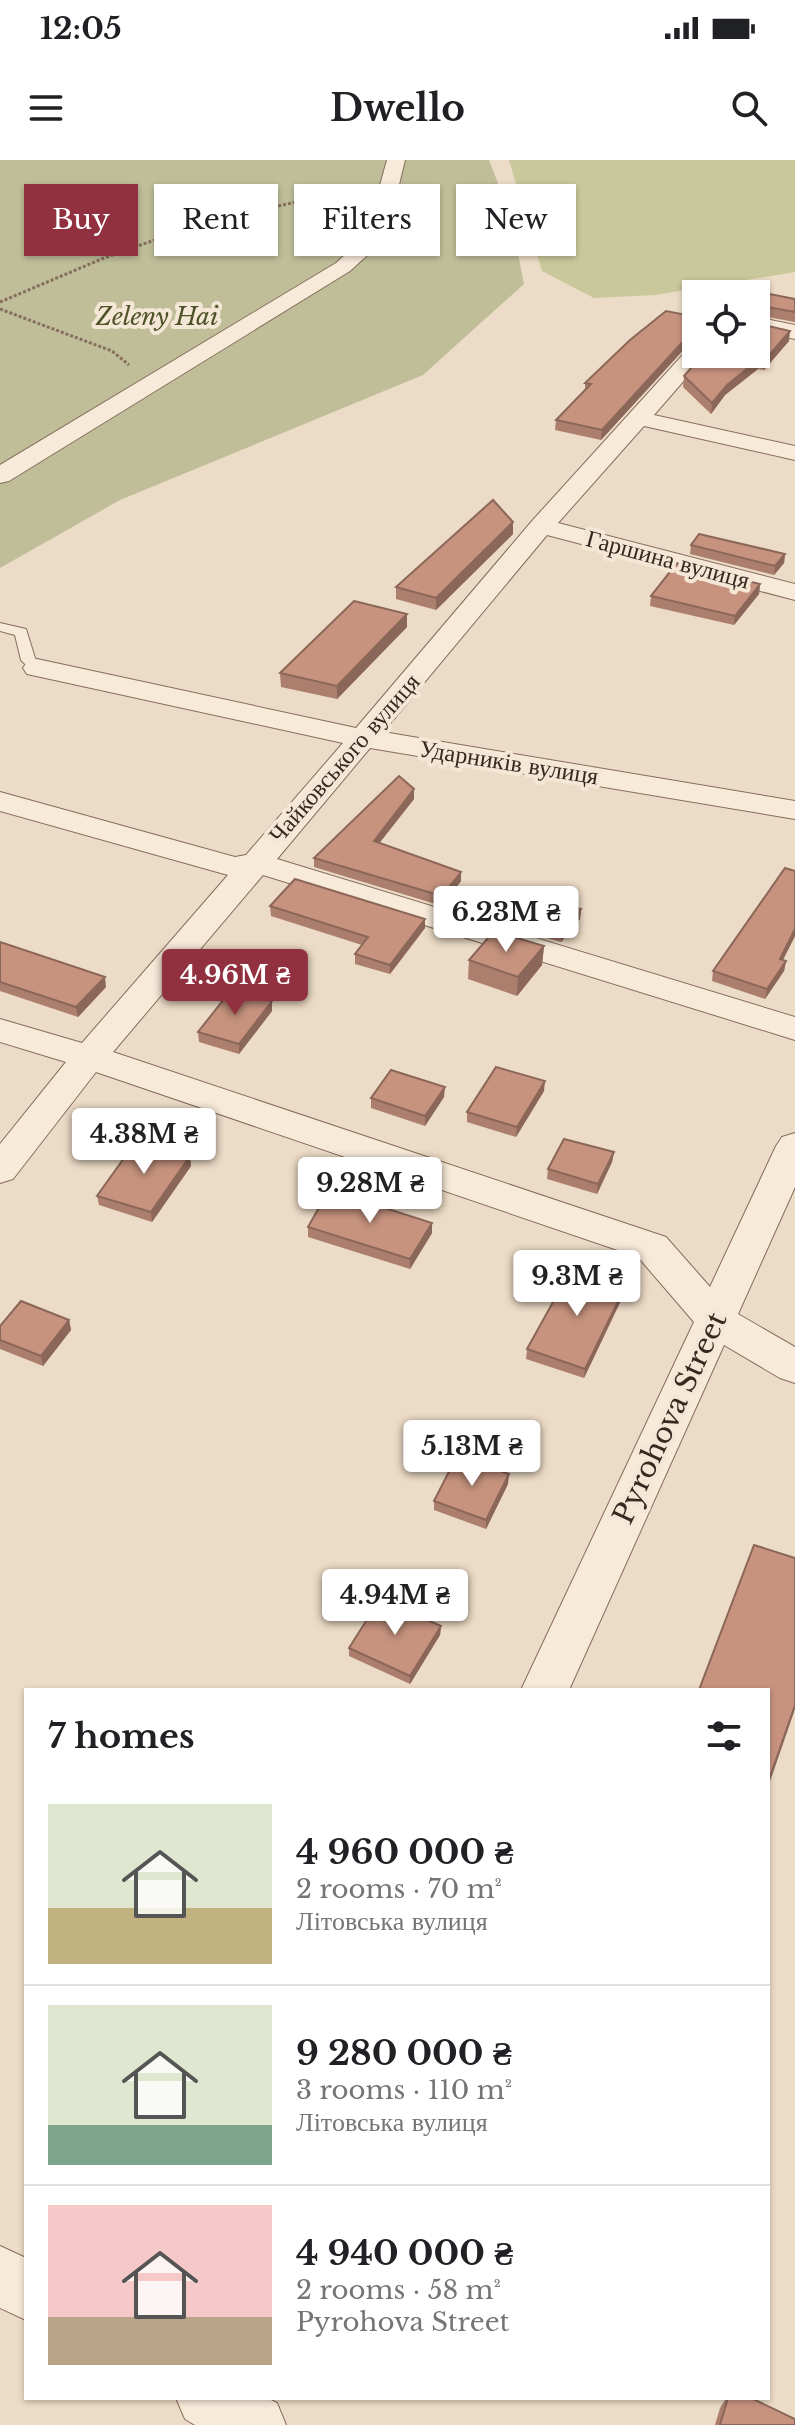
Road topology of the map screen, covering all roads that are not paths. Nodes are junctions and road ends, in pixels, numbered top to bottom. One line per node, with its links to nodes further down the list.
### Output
1 (396, 160): 7 (street)
2 (770, 327): 3 (street)
3 (795, 332)
4 (683, 368): 5 (street, Чайковського вулиця)
5 (638, 418): 6 (street); 8 (street, Чайковського вулиця)
6 (795, 453)
7 (0, 476)
8 (541, 526): 9 (street, Гаршина вулиця); 12 (street, Чайковського вулиця)
9 (795, 592)
10 (0, 627): 11 (lane)
11 (37, 668): 12 (street, Ударників вулиця)
12 (363, 738): 14 (street, Ударників вулиця); 15 (street, Чайковського вулиця)
13 (0, 801): 15 (street)
14 (795, 810)
15 (254, 862): 16 (street); 18 (street, Чайковського вулиця)
16 (795, 1029)
17 (0, 1030): 18 (street)
18 (89, 1057): 20 (street, Чайковського вулиця); 21 (street)
19 (795, 1146): 21 (street, Pyrohova Street)
20 (0, 1170)
21 (715, 1320): 22 (street); 23 (street, Pyrohova Street)
22 (795, 1367)
23 (546, 1688)
24 (0, 2275): 25 (street)
25 (24, 2290)

